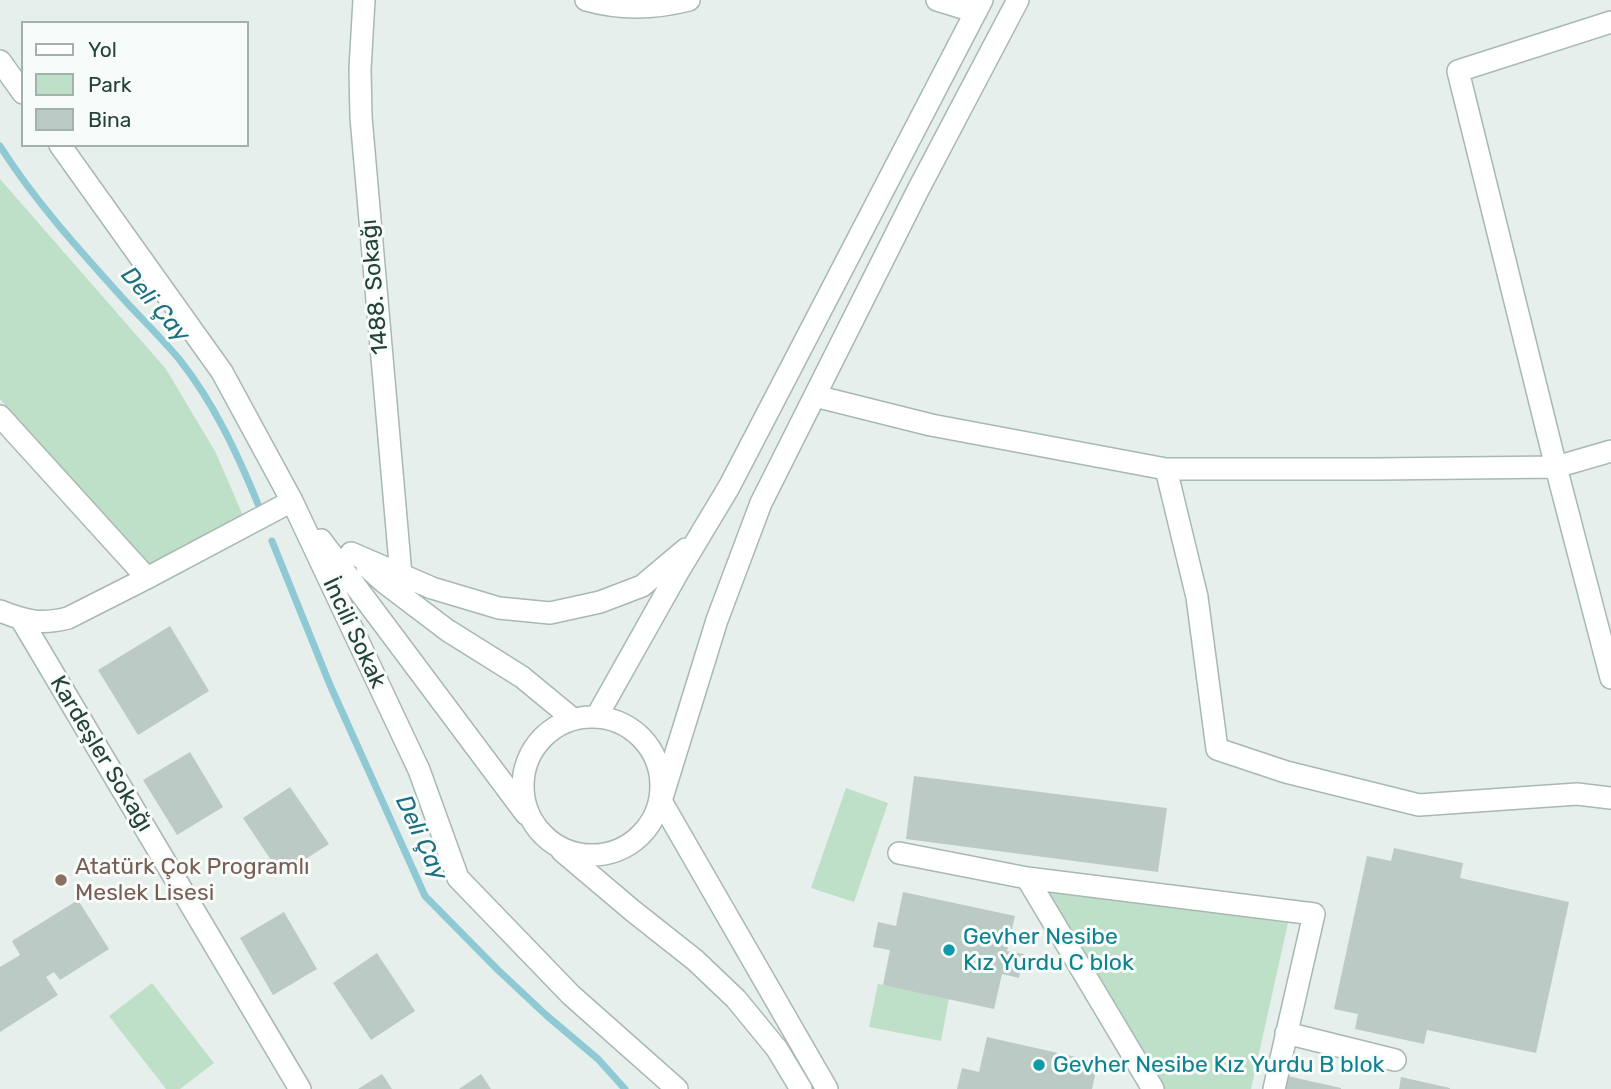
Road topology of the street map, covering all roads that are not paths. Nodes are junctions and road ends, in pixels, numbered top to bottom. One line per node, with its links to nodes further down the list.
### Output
1 (364, 0): 19 (street, 1488. Sokağı)
2 (586, 0): 3 (street)
3 (689, 0)
4 (937, 0): 6 (street)
5 (1018, 0): 11 (street)
6 (979, 6): 17 (street)
7 (1611, 22): 14 (street)
8 (0, 61): 9 (street)
9 (21, 90)
10 (61, 147): 16 (street, İncili Sokak)
11 (814, 396): 15 (street); 27 (street)
12 (0, 416): 20 (street)
13 (1611, 451): 14 (street)
14 (1556, 467): 15 (street); 23 (street)
15 (1166, 469): 26 (street)
16 (292, 501): 18 (street); 20 (street); 28 (street); 35 (street, İncili Sokak)
17 (698, 539): 19 (street); 24 (street)
18 (351, 553): 19 (street); 25 (street)
19 (401, 575)
20 (148, 578): 22 (street)
21 (0, 611): 22 (street)
22 (21, 619): 34 (street, Kardeşler Sokağı)
23 (1611, 678)
24 (597, 716): 25 (street); 27 (street)
25 (573, 719): 28 (street)
26 (1611, 798)
27 (660, 801): 29 (street); 37 (street)
28 (537, 828): 29 (street)
29 (553, 843): 36 (street)
30 (899, 853): 31 (street)
31 (1027, 878): 32 (street); 38 (street)
32 (1286, 1033): 33 (street); 39 (street)
33 (1395, 1060)
34 (300, 1089)
35 (677, 1089)
36 (801, 1089)
37 (827, 1089)
38 (1153, 1089)
39 (1274, 1089)

